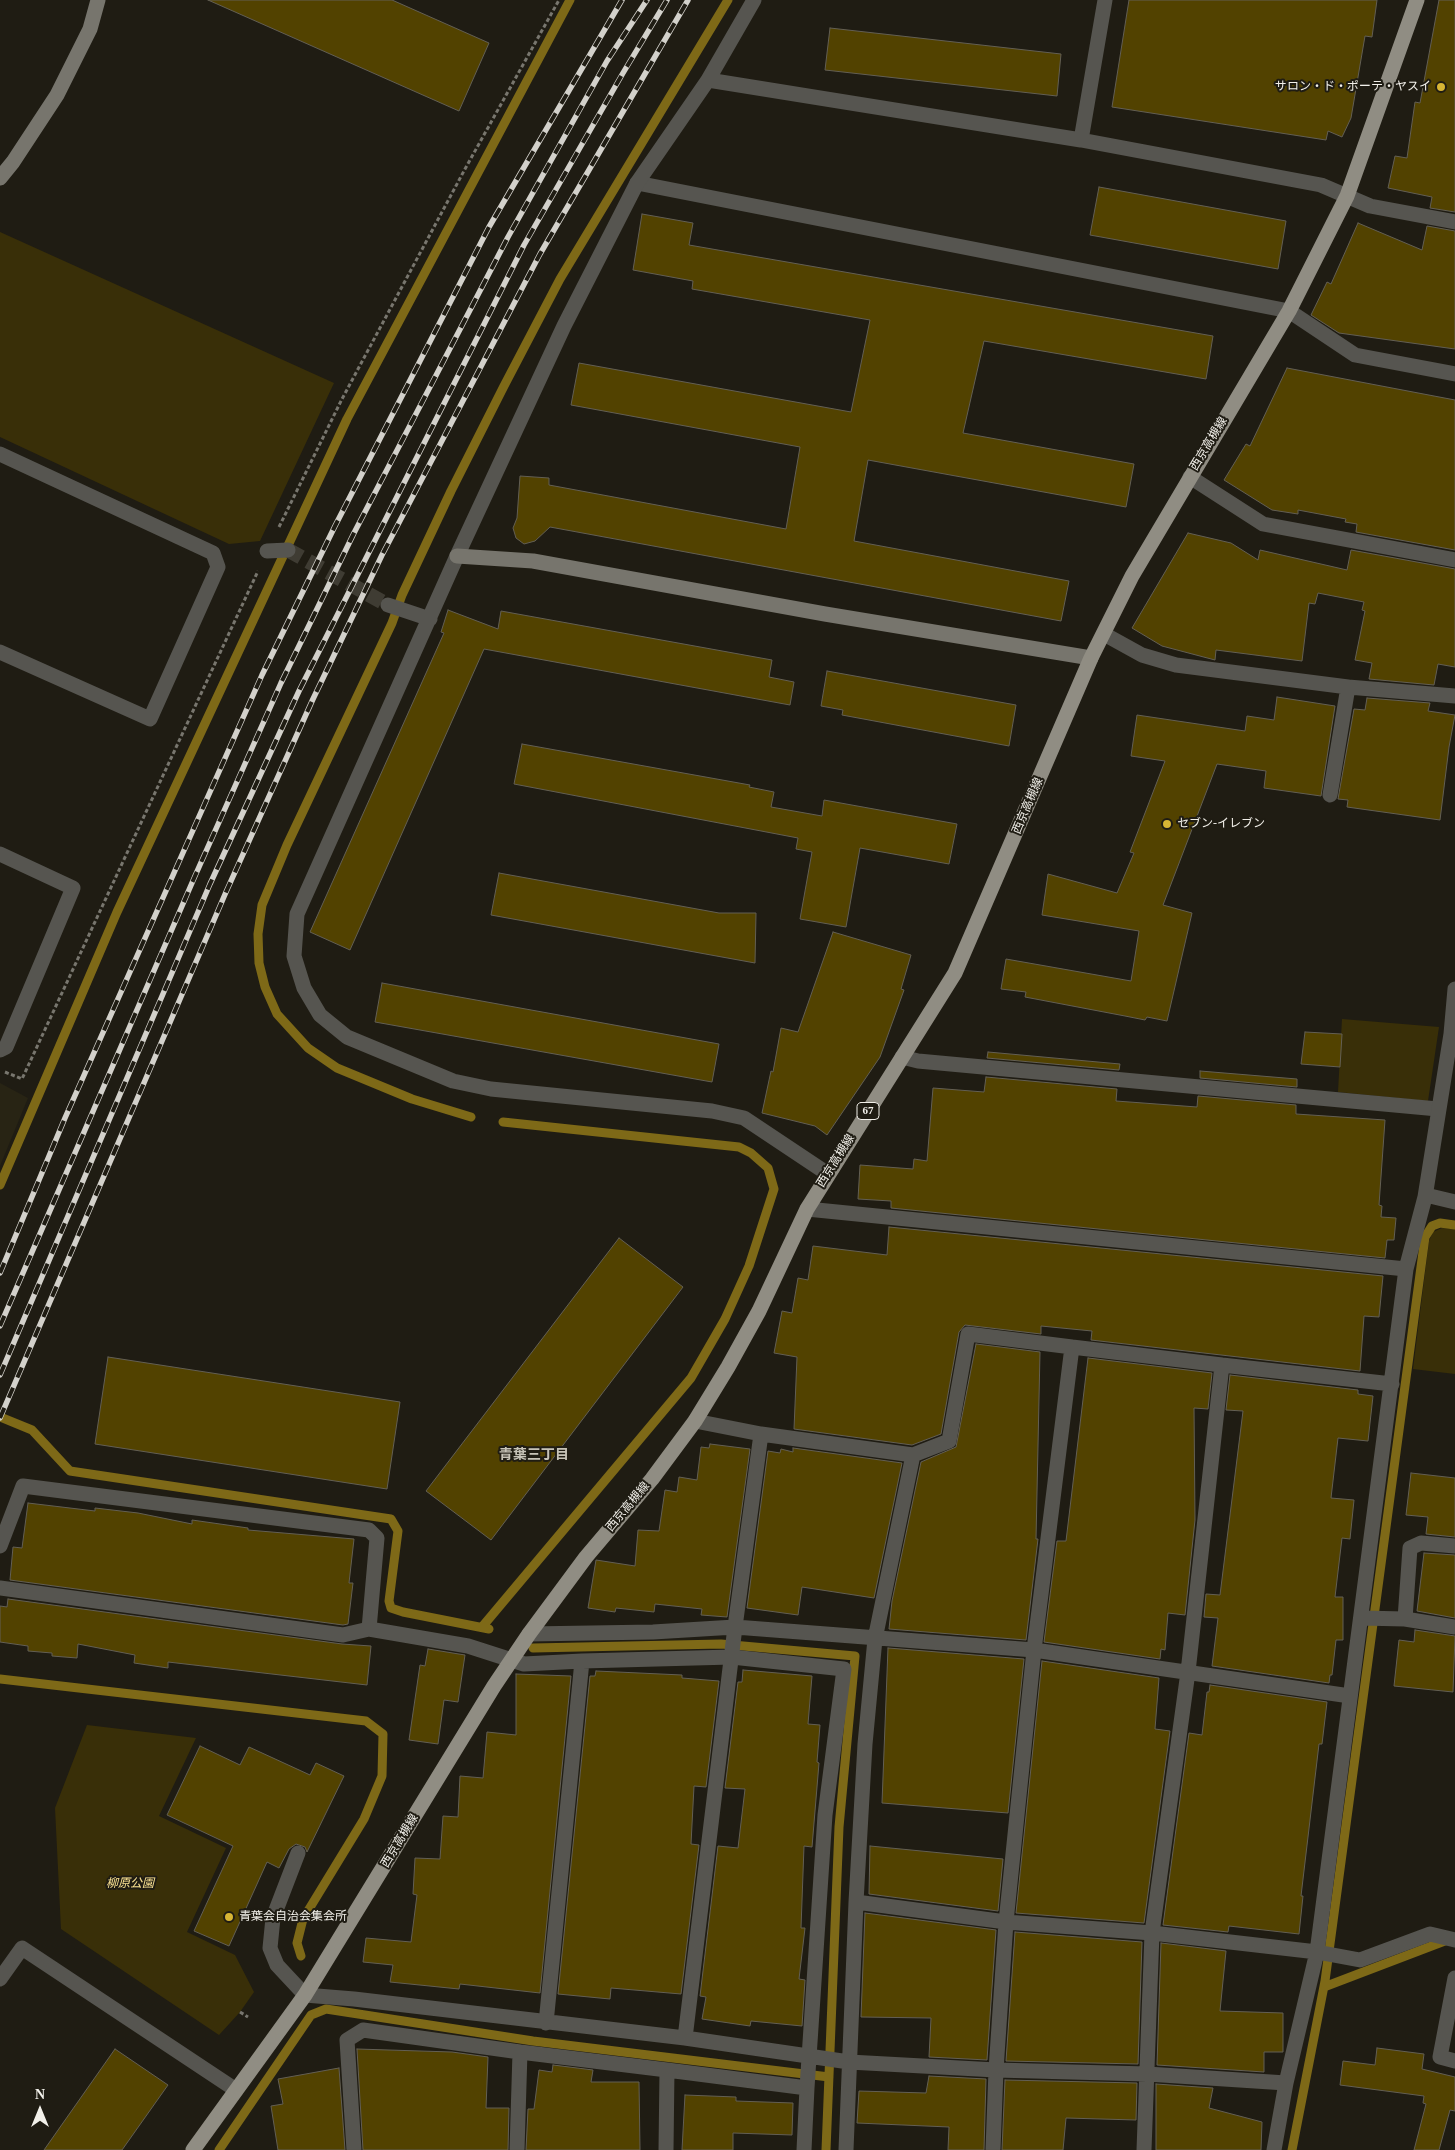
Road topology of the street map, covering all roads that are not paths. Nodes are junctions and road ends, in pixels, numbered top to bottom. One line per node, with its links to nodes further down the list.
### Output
1 (98, 0): 7 (street)
2 (754, 0): 5 (street)
3 (1105, 0): 6 (street)
4 (1417, 0): 9 (main road, 西京高槻線 / 67)
5 (708, 80): 6 (street); 8 (street)
6 (1081, 140): 9 (street)
7 (0, 178)
8 (637, 182): 11 (street); 17 (street)
9 (1347, 196): 10 (street); 11 (main road, 西京高槻線 / 67)
10 (1455, 222)
11 (1289, 311): 12 (street); 14 (main road, 西京高槻線 / 67)
12 (1455, 374)
13 (0, 454): 22 (street)
14 (1190, 477): 18 (street); 21 (main road, 西京高槻線 / 67)
15 (288, 550): 16 (street)
16 (266, 551)
17 (457, 556): 20 (street); 23 (street)
18 (1455, 560)
19 (388, 605): 20 (street)
20 (430, 619): 32 (street)
21 (1104, 634): 23 (main road, 西京高槻線 / 67); 24 (street)
22 (0, 652)
23 (1091, 658): 30 (main road, 西京高槻線 / 67)
24 (1348, 687): 25 (street); 26 (street)
25 (1455, 696)
26 (1330, 795)
27 (0, 854): 29 (street)
28 (1455, 989): 31 (street)
29 (0, 1050)
30 (902, 1057): 31 (street); 32 (main road, 西京高槻線 / 67)
31 (1438, 1109): 33 (street)
32 (828, 1174): 35 (main road, 西京高槻線 / 67)
33 (1425, 1197): 34 (street); 36 (street)
34 (1455, 1202)
35 (807, 1208): 36 (street); 40 (main road, 西京高槻線 / 67)
36 (1406, 1269): 39 (street)
37 (1072, 1347): 38 (street); 42 (street); 53 (street)
38 (1222, 1364): 39 (street); 57 (street)
39 (1392, 1384): 46 (street)
40 (695, 1421): 41 (street); 51 (main road, 西京高槻線 / 67)
41 (762, 1434): 42 (street); 50 (street)
42 (913, 1455): 52 (street)
43 (0, 1546): 49 (street)
44 (1455, 1546): 47 (street)
45 (0, 1588): 49 (street)
46 (1361, 1618): 47 (street); 58 (street)
47 (1405, 1619): 48 (street)
48 (1455, 1627)
49 (369, 1629): 55 (street)
50 (735, 1630): 51 (street); 52 (street); 54 (street)
51 (529, 1634): 55 (main road, 西京高槻線 / 67)
52 (875, 1639): 53 (street); 60 (street)
53 (1034, 1650): 57 (street); 61 (street)
54 (732, 1653): 56 (street); 69 (street); 74 (street)
55 (512, 1660): 56 (street); 67 (main road, 西京高槻線 / 67)
56 (582, 1661): 68 (street)
57 (1188, 1672): 58 (street); 62 (street)
58 (1350, 1696): 64 (street)
59 (298, 1853): 67 (street)
60 (856, 1902): 61 (street); 72 (street)
61 (1006, 1922): 62 (street); 75 (street)
62 (1152, 1933): 64 (street); 76 (street)
63 (1455, 1940): 64 (street)
64 (1318, 1953): 77 (street)
65 (1455, 1978): 71 (street)
66 (0, 1980): 78 (street)
67 (305, 1995): 68 (street); 78 (main road, 西京高槻線 / 67)
68 (546, 2023): 69 (street)
69 (685, 2038): 74 (street)
70 (520, 2052): 73 (street); 80 (street); 81 (street)
71 (1455, 2061)
72 (844, 2062): 74 (street); 75 (street); 84 (street)
73 (667, 2070): 74 (street); 82 (street)
74 (810, 2070): 83 (street)
75 (996, 2070): 76 (street); 85 (street)
76 (1147, 2074): 77 (street); 86 (street)
77 (1286, 2083): 87 (street)
78 (236, 2090): 79 (main road, 西京高槻線 / 67)
79 (193, 2150)
80 (354, 2150)
81 (517, 2150)
82 (666, 2150)
83 (804, 2150)
84 (846, 2150)
85 (993, 2150)
86 (1144, 2150)
87 (1274, 2150)

